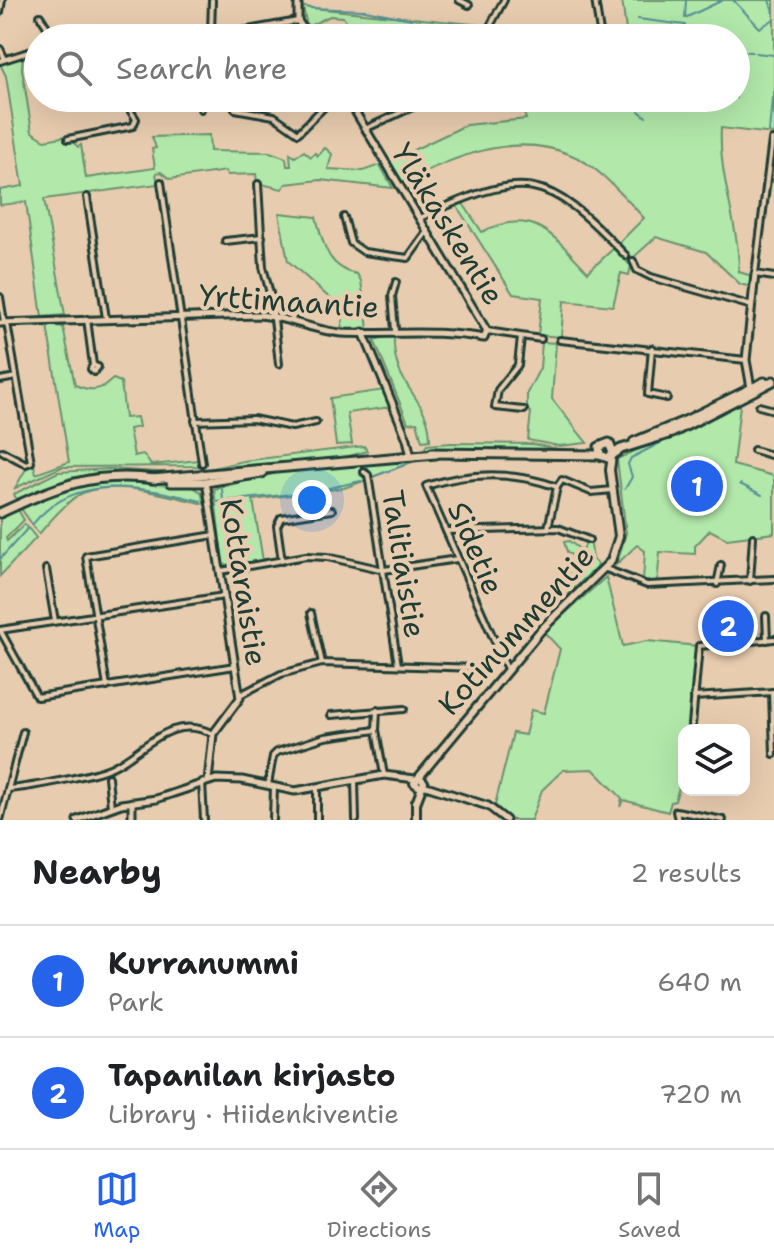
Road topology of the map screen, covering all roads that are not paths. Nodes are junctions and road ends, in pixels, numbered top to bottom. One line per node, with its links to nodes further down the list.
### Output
1 (2, 0): 8 (street)
2 (212, 0): 12 (street)
3 (298, 0): 10 (street)
4 (459, 0): 7 (street)
5 (504, 0): 15 (street)
6 (595, 0): 16 (street)
7 (469, 5)
8 (0, 12)
9 (40, 16): 11 (street)
10 (298, 21): 13 (street); 14 (street)
11 (45, 24)
12 (211, 24)
13 (276, 24)
14 (300, 24)
15 (491, 24)
16 (599, 24)
17 (0, 49): 19 (street)
18 (24, 53): 19 (street)
19 (2, 60)
20 (131, 112): 26 (street)
21 (252, 112): 22 (street)
22 (319, 112)
23 (355, 112): 25 (street, Yläkaskentie)
24 (402, 112): 25 (street)
25 (365, 129): 32 (street, Yläkaskentie)
26 (68, 139)
27 (772, 140): 38 (street)
28 (161, 182): 44 (street)
29 (259, 186): 34 (street)
30 (87, 197): 46 (street)
31 (344, 217): 33 (street)
32 (417, 219): 33 (street, Yläkaskentie); 36 (street)
33 (426, 233): 51 (street, Yläkaskentie)
34 (262, 237): 35 (street); 45 (street)
35 (225, 241)
36 (626, 256)
37 (633, 261): 42 (street)
38 (755, 274): 39 (street); 42 (street)
39 (774, 277)
40 (396, 282): 50 (street)
41 (0, 297): 49 (street)
42 (752, 306): 57 (street)
43 (296, 307): 48 (street)
44 (182, 316): 45 (street, Yrttimaantie); 46 (street, Yrttimaantie); 68 (street)
45 (273, 316): 48 (street, Yrttimaantie); 58 (street)
46 (106, 318): 47 (street, Yrttimaantie)
47 (87, 319): 49 (street, Yrttimaantie); 59 (street)
48 (292, 320): 52 (street, Yrttimaantie)
49 (4, 323): 60 (street)
50 (395, 330): 51 (street, Yrttimaantie); 52 (street, Yrttimaantie)
51 (487, 331): 53 (street)
52 (363, 332): 73 (street)
53 (521, 337): 54 (street); 66 (street)
54 (541, 339)
55 (560, 340): 56 (street)
56 (652, 348): 57 (street); 64 (street)
57 (746, 360): 63 (street)
58 (279, 364)
59 (93, 365)
60 (16, 377): 61 (street); 71 (street)
61 (0, 380)
62 (774, 381): 63 (main road)
63 (751, 388): 72 (main road)
64 (667, 398)
65 (759, 406): 67 (street)
66 (524, 410)
67 (774, 410)
68 (195, 421): 69 (street); 75 (street)
69 (316, 422)
70 (754, 450): 74 (street)
71 (2, 451)
72 (606, 452): 73 (main road); 79 (main road, Kotinummentie)
73 (410, 454): 77 (main road)
74 (774, 456)
75 (202, 463)
76 (364, 472): 92 (street, Talitiaistie)
77 (206, 479): 81 (main road); 84 (street, Kottaraistie)
78 (557, 487): 79 (street); 82 (street); 83 (street, Sidetie)
79 (613, 490): 91 (main road, Kotinummentie)
80 (332, 510): 88 (street)
81 (0, 513)
82 (548, 528): 83 (street); 86 (street)
83 (446, 531): 87 (street, Sidetie)
84 (215, 535): 93 (street, Kottaraistie); 99 (street)
85 (753, 537): 95 (street)
86 (589, 540)
87 (457, 559): 92 (street); 105 (street, Sidetie)
88 (282, 561): 92 (street); 93 (street)
89 (721, 565): 96 (street)
90 (46, 569): 101 (street)
91 (606, 569): 96 (street); 109 (main road, Kotinummentie)
92 (384, 570): 107 (street, Talitiaistie)
93 (221, 571): 97 (street, Kottaraistie)
94 (774, 579): 95 (street)
95 (750, 581): 96 (street)
96 (717, 584)
97 (224, 596): 99 (street); 108 (street, Kottaraistie)
98 (311, 613): 106 (street)
99 (95, 615): 101 (street); 110 (street)
100 (766, 616): 104 (street)
101 (55, 621): 102 (street)
102 (0, 630): 110 (street)
103 (774, 639): 104 (street)
104 (767, 640): 113 (street)
105 (500, 660): 107 (street); 109 (street, Sidetie)
106 (322, 663): 107 (street); 112 (street)
107 (398, 665)
108 (235, 666): 110 (street); 112 (street, Kottaraistie)
109 (507, 669): 126 (main road, Kotinummentie)
110 (107, 687)
111 (773, 692): 113 (street); 121 (street)
112 (240, 695): 120 (street)
113 (694, 697): 117 (street)
114 (404, 709): 115 (street)
115 (377, 710): 116 (street); 118 (street)
116 (331, 715)
117 (692, 724)
118 (376, 730): 122 (street); 127 (street)
119 (23, 732): 129 (street)
120 (213, 734): 125 (street); 129 (street)
121 (774, 754)
122 (384, 775): 124 (street); 126 (street)
123 (108, 777): 131 (street)
124 (355, 780): 128 (street); 138 (street)
125 (205, 782): 127 (street); 130 (street); 135 (street)
126 (419, 782): 139 (main road, Kotinummentie); 140 (street)
127 (271, 786): 128 (street); 136 (street)
128 (317, 788): 137 (street)
129 (8, 789): 132 (street)
130 (132, 802): 131 (street); 134 (street)
131 (111, 807): 133 (street)
132 (0, 820)
133 (77, 820)
134 (132, 820)
135 (204, 820)
136 (273, 820)
137 (317, 820)
138 (356, 820)
139 (416, 820)
140 (506, 820)
141 (678, 820): 142 (street)
142 (723, 820)

